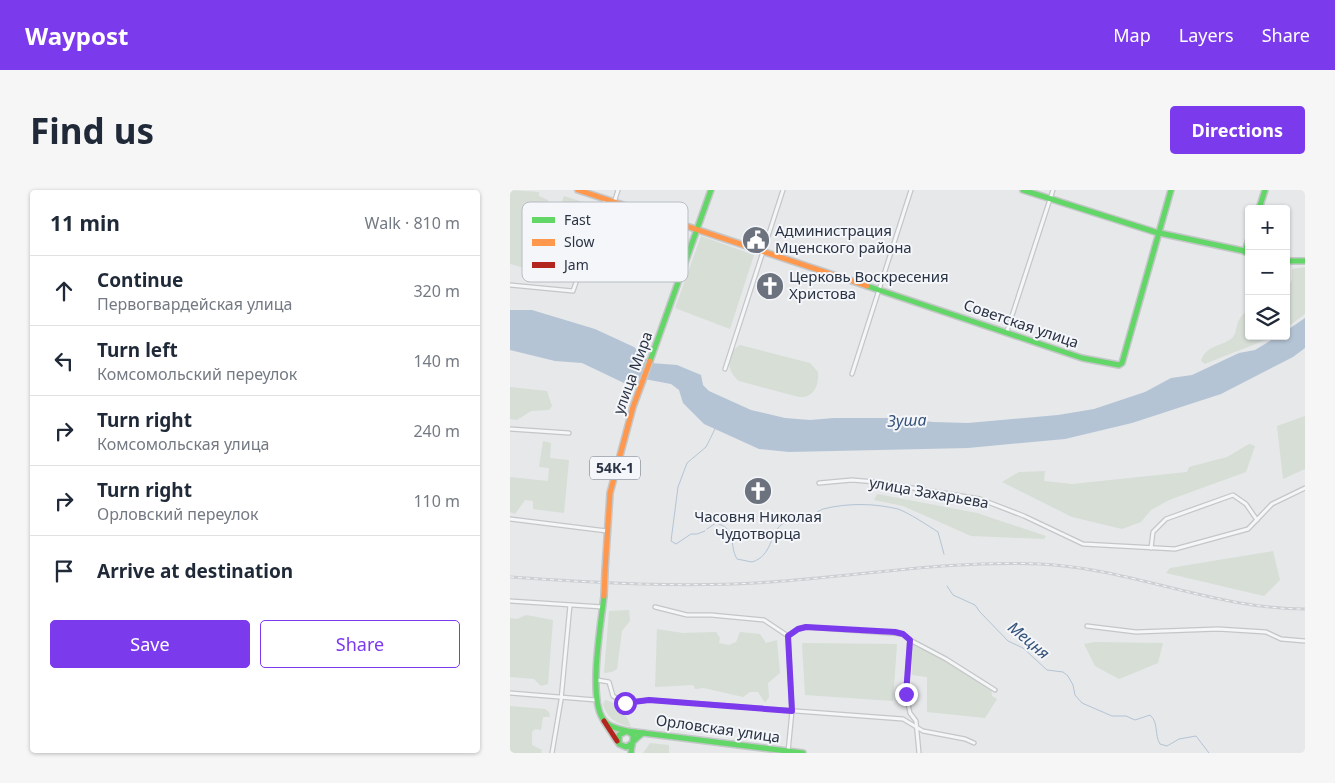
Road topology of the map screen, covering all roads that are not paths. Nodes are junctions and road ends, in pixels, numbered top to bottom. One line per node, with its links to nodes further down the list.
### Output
1 (578, 190): 11 (main road, Советская улица)
2 (618, 190): 13 (street)
3 (711, 190): 16 (main road, улица Мира / 54К-1)
4 (783, 190): 19 (street)
5 (911, 190): 26 (street)
6 (1023, 190): 10 (main road)
7 (1053, 190): 10 (street)
8 (1171, 190): 17 (main road)
9 (1265, 190): 14 (main road)
10 (1050, 199): 17 (main road); 27 (street)
11 (606, 200): 12 (main road, Советская улица)
12 (611, 202)
13 (614, 202)
14 (1260, 205)
15 (688, 228): 16 (main road, Советская улица)
16 (698, 231): 19 (main road, Советская улица); 20 (main road, улица Мира / 54К-1)
17 (1157, 232): 18 (main road); 27 (main road, Советская улица)
18 (1245, 252)
19 (762, 253): 26 (main road, Советская улица); 28 (street)
20 (688, 258)
21 (1290, 261): 22 (main road)
22 (1305, 261)
23 (576, 282): 25 (street)
24 (679, 282): 36 (main road, улица Мира / 54К-1)
25 (510, 285)
26 (880, 292): 27 (main road, Советская улица); 29 (street)
27 (1007, 331)
28 (725, 369)
29 (852, 374)
30 (510, 429): 31 (street)
31 (569, 433)
32 (819, 483): 37 (street, улица Захарьева)
33 (1305, 488): 35 (street, улица Захарьева)
34 (510, 520): 36 (street)
35 (1257, 520): 37 (street, улица Захарьева); 37 (street)
36 (607, 531): 40 (main road, улица Мира / 54К-1, bridge)
37 (1151, 548)
38 (510, 601): 39 (street)
39 (570, 605): 40 (street); 49 (street)
40 (603, 607): 46 (main road, 54К-1)
41 (654, 607): 43 (street)
42 (1087, 626): 45 (street)
43 (788, 636): 44 (street); 51 (street)
44 (910, 640): 47 (street); 53 (street)
45 (1305, 641)
46 (597, 680): 50 (main road, 54К-1); 51 (street)
47 (995, 690)
48 (510, 693): 49 (street)
49 (561, 698): 50 (street); 60 (street)
50 (596, 700): 52 (main road, 54К-1)
51 (792, 711): 53 (street); 59 (street)
52 (603, 719): 54 (main road, Орловская улица); 57 (main road, 54К-1)
53 (917, 727): 56 (street); 63 (street)
54 (627, 731): 55 (main road, Орловская улица); 57 (main road); 58 (main road, 54К-1)
55 (646, 732): 58 (main road); 59 (main road, Орловская улица)
56 (974, 743)
57 (620, 744): 58 (main road); 61 (main road, 54К-1)
58 (632, 744): 61 (main road, 54К-1)
59 (788, 752): 62 (main road, Орловская улица)
60 (552, 753)
61 (629, 753)
62 (803, 753)
63 (920, 753)

